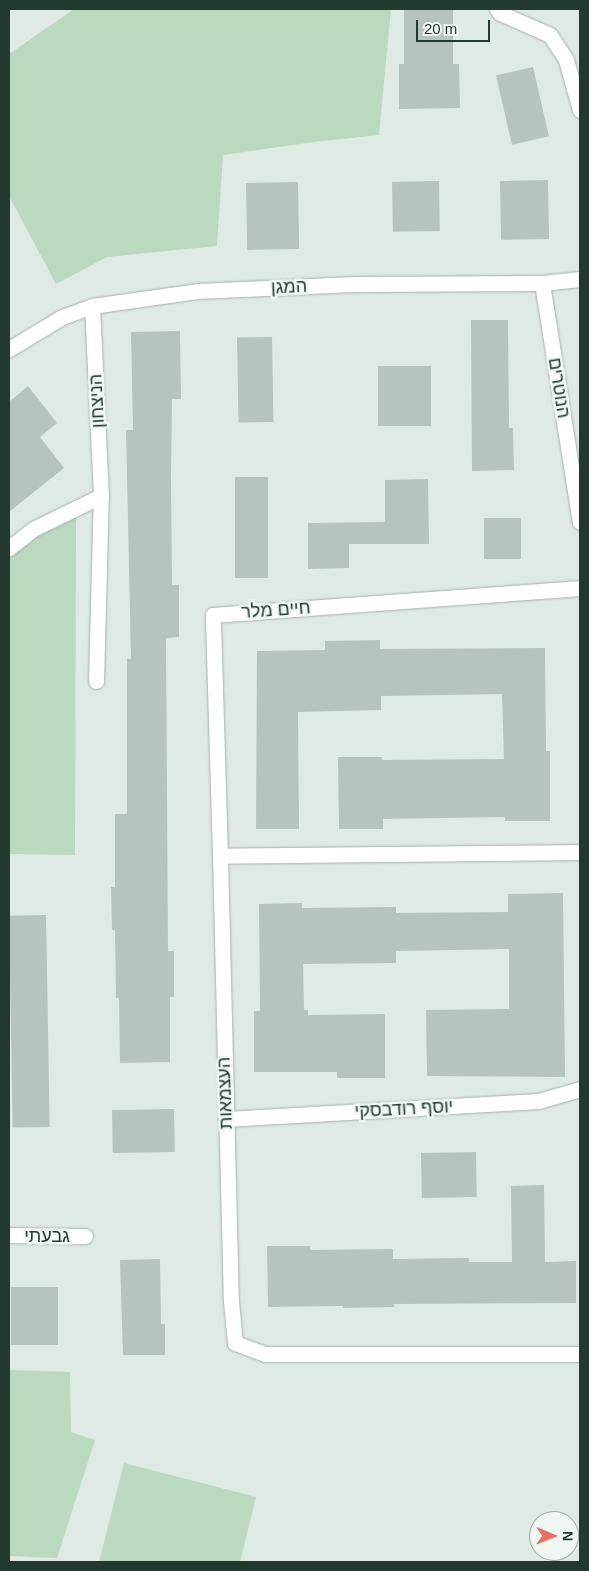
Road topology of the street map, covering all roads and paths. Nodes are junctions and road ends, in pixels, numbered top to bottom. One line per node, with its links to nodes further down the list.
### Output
1 (497, 9): 2 (street)
2 (580, 110)
3 (580, 279): 4 (street, המגן)
4 (542, 283): 5 (street, המגן); 8 (street, הנוטרים)
5 (92, 306): 6 (street, המגן); 7 (street, הניצחון)
6 (9, 349)
7 (101, 496): 9 (street); 11 (street, הניצחון)
8 (580, 522)
9 (9, 548)
10 (580, 588): 13 (street, חיים מלר)
11 (96, 681)
12 (580, 852): 13 (street)
13 (220, 856): 15 (street, העצמאות)
14 (580, 1090): 15 (street, יוסף רודבסקי)
15 (226, 1119): 18 (street, העצמאות)
16 (9, 1236): 17 (street, גבעתי)
17 (85, 1236)
18 (580, 1354)

